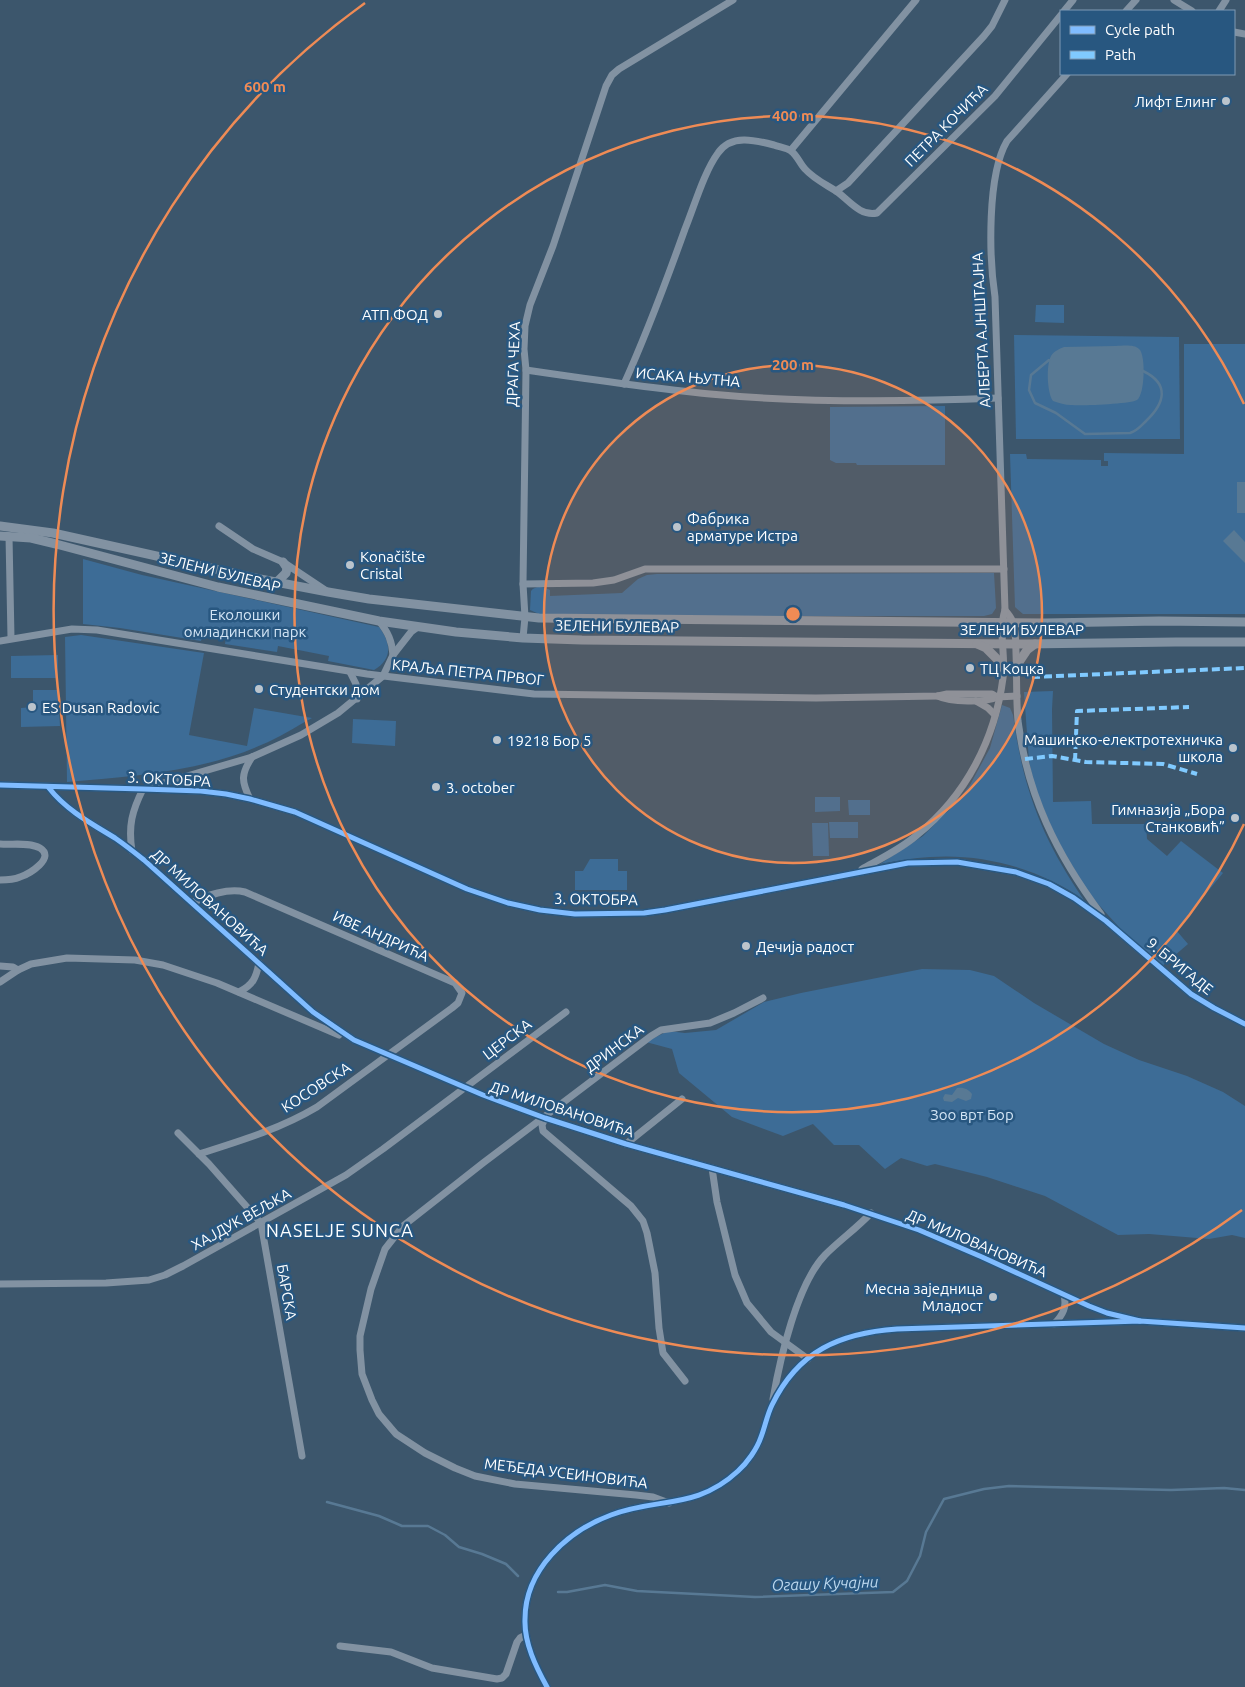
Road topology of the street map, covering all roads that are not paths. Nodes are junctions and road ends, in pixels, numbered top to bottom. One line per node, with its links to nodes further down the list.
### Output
1 (733, 0): 14 (street, ДРАГА ЧЕХА)
2 (916, 0): 12 (street)
3 (1005, 0): 13 (street)
4 (1073, 0): 7 (street)
5 (1136, 0): 8 (street)
6 (1174, 0): 9 (street)
7 (1065, 10)
8 (1127, 10)
9 (1190, 10)
10 (1060, 16): 13 (street, ПЕТРА КОЧИЋА)
11 (1066, 75): 16 (street, АЛБЕРТА АЈНШТАЈНА)
12 (791, 150): 13 (street, ПЕТРА КОЧИЋА); 15 (street)
13 (836, 191)
14 (526, 370): 15 (street, ИСАКА ЊУТНА); 23 (street, ДРАГА ЧЕХА)
15 (624, 384): 16 (street, ИСАКА ЊУТНА)
16 (998, 398): 21 (street, АЛБЕРТА АЈНШТАЈНА)
17 (0, 526): 22 (street, ЗЕЛЕНИ БУЛЕВАР)
18 (219, 526): 20 (street)
19 (4, 536): 27 (street, ЗЕЛЕНИ БУЛЕВАР); 32 (street)
20 (283, 562): 22 (street); 24 (street)
21 (1004, 569): 23 (street); 25 (street, АЛБЕРТА АЈНШТАЈНА)
22 (278, 582): 24 (street, ЗЕЛЕНИ БУЛЕВАР)
23 (523, 584): 26 (street, ДРАГА ЧЕХА)
24 (328, 592): 26 (street, ЗЕЛЕНИ БУЛЕВАР)
25 (1006, 610): 28 (street); 30 (street)
26 (525, 617): 28 (street, ЗЕЛЕНИ БУЛЕВАР); 33 (street, ДРАГА ЧЕХА)
27 (379, 621): 31 (street, ЗЕЛЕНИ БУЛЕВАР); 40 (street)
28 (1002, 622): 30 (street, ЗЕЛЕНИ БУЛЕВАР); 37 (street)
29 (1245, 622): 30 (street, ЗЕЛЕНИ БУЛЕВАР)
30 (1013, 623): 38 (street)
31 (418, 628): 33 (street, ЗЕЛЕНИ БУЛЕВАР); 40 (street)
32 (12, 638): 34 (street, КРАЉА ПЕТРА ПРВОГ); 43 (street, КРАЉА ПЕТРА ПРВОГ)
33 (523, 638): 36 (street, ЗЕЛЕНИ БУЛЕВАР)
34 (0, 641)
35 (1245, 642): 39 (street, ЗЕЛЕНИ БУЛЕВАР)
36 (974, 643): 37 (street, ЗЕЛЕНИ БУЛЕВАР); 42 (street)
37 (1003, 644): 38 (street, ЗЕЛЕНИ БУЛЕВАР); 42 (street)
38 (1016, 644): 39 (street, ЗЕЛЕНИ БУЛЕВАР); 41 (street)
39 (1035, 644): 41 (street)
40 (393, 655): 44 (street)
41 (1017, 665): 47 (street)
42 (1004, 666): 46 (street)
43 (350, 672): 44 (street, КРАЉА ПЕТРА ПРВОГ); 48 (street)
44 (383, 676): 45 (street, КРАЉА ПЕТРА ПРВОГ); 48 (street)
45 (938, 696): 46 (street, КРАЉА ПЕТРА ПРВОГ); 49 (street, КРАЉА ПЕТРА ПРВОГ)
46 (998, 696): 47 (street, КРАЉА ПЕТРА ПРВОГ); 49 (street, КРАЉА ПЕТРА ПРВОГ); 50 (street)
47 (1017, 696): 61 (street)
48 (357, 698): 51 (street)
49 (974, 700): 50 (street)
50 (995, 716): 58 (street)
51 (252, 757): 54 (street); 55 (street)
52 (0, 786): 53 (street, 3. ОКТОБРА)
53 (49, 788): 54 (street, 3. ОКТОБРА); 57 (street, ДР МИЛОВАНОВИЋА)
54 (143, 789): 55 (street, 3. ОКТОБРА); 57 (street)
55 (250, 799): 58 (street, 3. ОКТОБРА)
56 (0, 844): 59 (street)
57 (132, 851): 60 (street, ДР МИЛОВАНОВИЋА)
58 (858, 872): 61 (street, 3. ОКТОБРА)
59 (0, 880)
60 (192, 903): 62 (street, ДР МИЛОВАНОВИЋА); 71 (street, ИВЕ АНДРИЋА)
61 (1106, 921): 69 (street, 9. БРИГАДЕ)
62 (259, 963): 66 (street); 70 (street, ДР МИЛОВАНОВИЋА)
63 (0, 966): 64 (street)
64 (18, 970): 65 (street); 66 (street)
65 (0, 982)
66 (239, 992): 70 (street)
67 (763, 998): 74 (street, ДРИНСКА)
68 (566, 1012): 72 (street, ЦЕРСКА)
69 (1245, 1024)
70 (354, 1040): 71 (street, ДР МИЛОВАНОВИЋА)
71 (387, 1055): 72 (street, ДР МИЛОВАНОВИЋА); 77 (street, КОСОВСКА)
72 (464, 1088): 74 (street, ДР МИЛОВАНОВИЋА); 80 (street, ХАЈДУК ВЕЉКА)
73 (682, 1099): 76 (street)
74 (545, 1118): 76 (street, ДР МИЛОВАНОВИЋА); 88 (street); 91 (street, МЕЂЕДА УСЕИНОВИЋА)
75 (178, 1133): 77 (street)
76 (626, 1144): 78 (street, ДР МИЛОВАНОВИЋА)
77 (199, 1154): 80 (street)
78 (712, 1168): 79 (street, ДР МИЛОВАНОВИЋА); 86 (street)
79 (871, 1213): 82 (street, ДР МИЛОВАНОВИЋА); 86 (street)
80 (261, 1223): 81 (street, ХАЈДУК ВЕЉКА); 90 (street, БАРСКА)
81 (0, 1284)
82 (1064, 1295): 83 (street, ДР МИЛОВАНОВИЋА); 84 (street)
83 (1140, 1321): 84 (street); 85 (street)
84 (1054, 1324): 87 (street)
85 (1245, 1328)
86 (786, 1343): 87 (street); 89 (street)
87 (808, 1359): 89 (street)
88 (685, 1381)
89 (772, 1405): 91 (street)
90 (302, 1456)
91 (669, 1503): 92 (street)
92 (526, 1636): 93 (street); 94 (street)
93 (340, 1646)
94 (547, 1687)

